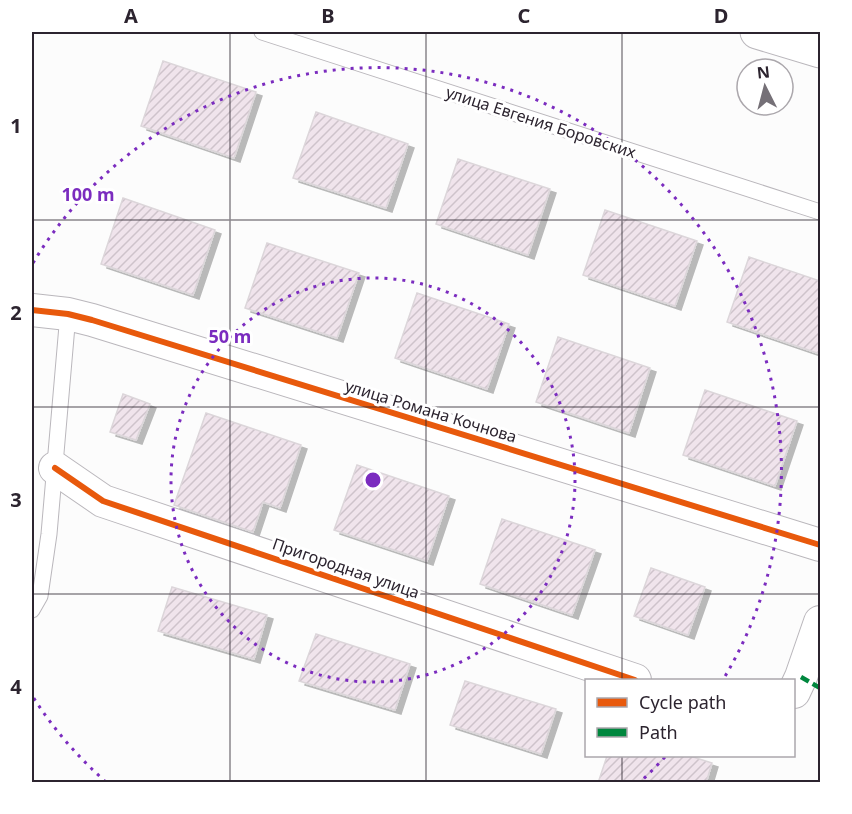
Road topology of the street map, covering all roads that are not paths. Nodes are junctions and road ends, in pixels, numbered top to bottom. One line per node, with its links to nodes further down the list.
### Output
1 (262, 32): 4 (lane, улица Евгения Боровских)
2 (757, 32): 3 (highway)
3 (820, 51)
4 (820, 212)
5 (32, 310): 6 (street, улица Романа Кочнова)
6 (69, 314): 7 (lane); 8 (street, улица Романа Кочнова)
7 (55, 468): 9 (lane); 11 (street, Пригородная улица)
8 (820, 545)
9 (32, 610)
10 (820, 622): 12 (street)
11 (628, 679)
12 (795, 690)

